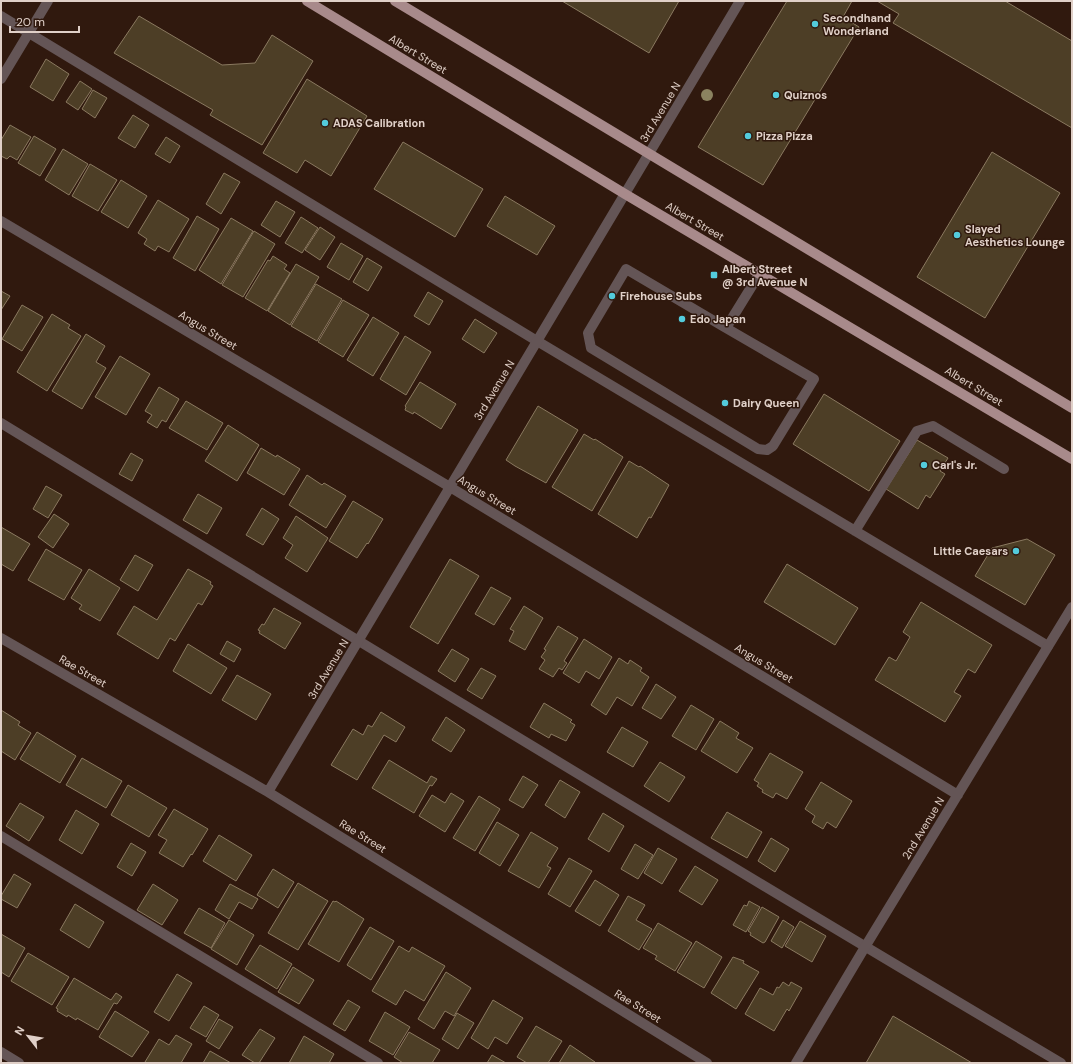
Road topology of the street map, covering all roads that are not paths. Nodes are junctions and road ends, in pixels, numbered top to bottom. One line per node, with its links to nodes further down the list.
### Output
1 (48, 1): 6 (street)
2 (307, 1): 9 (main road, Albert Street)
3 (395, 1): 8 (main road)
4 (740, 1): 8 (street, 3rd Avenue N)
5 (1, 16): 6 (street)
6 (28, 33): 7 (street); 13 (street)
7 (1, 79)
8 (649, 153): 9 (street, 3rd Avenue N); 14 (main road)
9 (625, 194): 11 (main road, Albert Street); 13 (street, 3rd Avenue N)
10 (1, 221): 18 (street, Angus Street)
11 (760, 273): 12 (street); 16 (main road, Albert Street)
12 (726, 328): 12 (street)
13 (537, 341): 18 (street, 3rd Avenue N); 19 (street)
14 (1072, 408)
15 (1, 423): 22 (street)
16 (1072, 459)
17 (1004, 468): 19 (street)
18 (450, 487): 22 (street, 3rd Avenue N); 25 (street, Angus Street)
19 (855, 531): 23 (street)
20 (1072, 607): 23 (street, 2nd Avenue N)
21 (1, 638): 24 (street, Rae Street)
22 (358, 641): 24 (street, 3rd Avenue N); 27 (street)
23 (1048, 646): 25 (street, 2nd Avenue N)
24 (268, 792): 31 (street, Rae Street)
25 (958, 795): 27 (street, 2nd Avenue N)
26 (1, 836): 30 (street)
27 (865, 947): 32 (street, 2nd Avenue N); 33 (street)
28 (1, 1052): 29 (street)
29 (19, 1063)
30 (378, 1063)
31 (707, 1063)
32 (796, 1063)
33 (1061, 1063)

